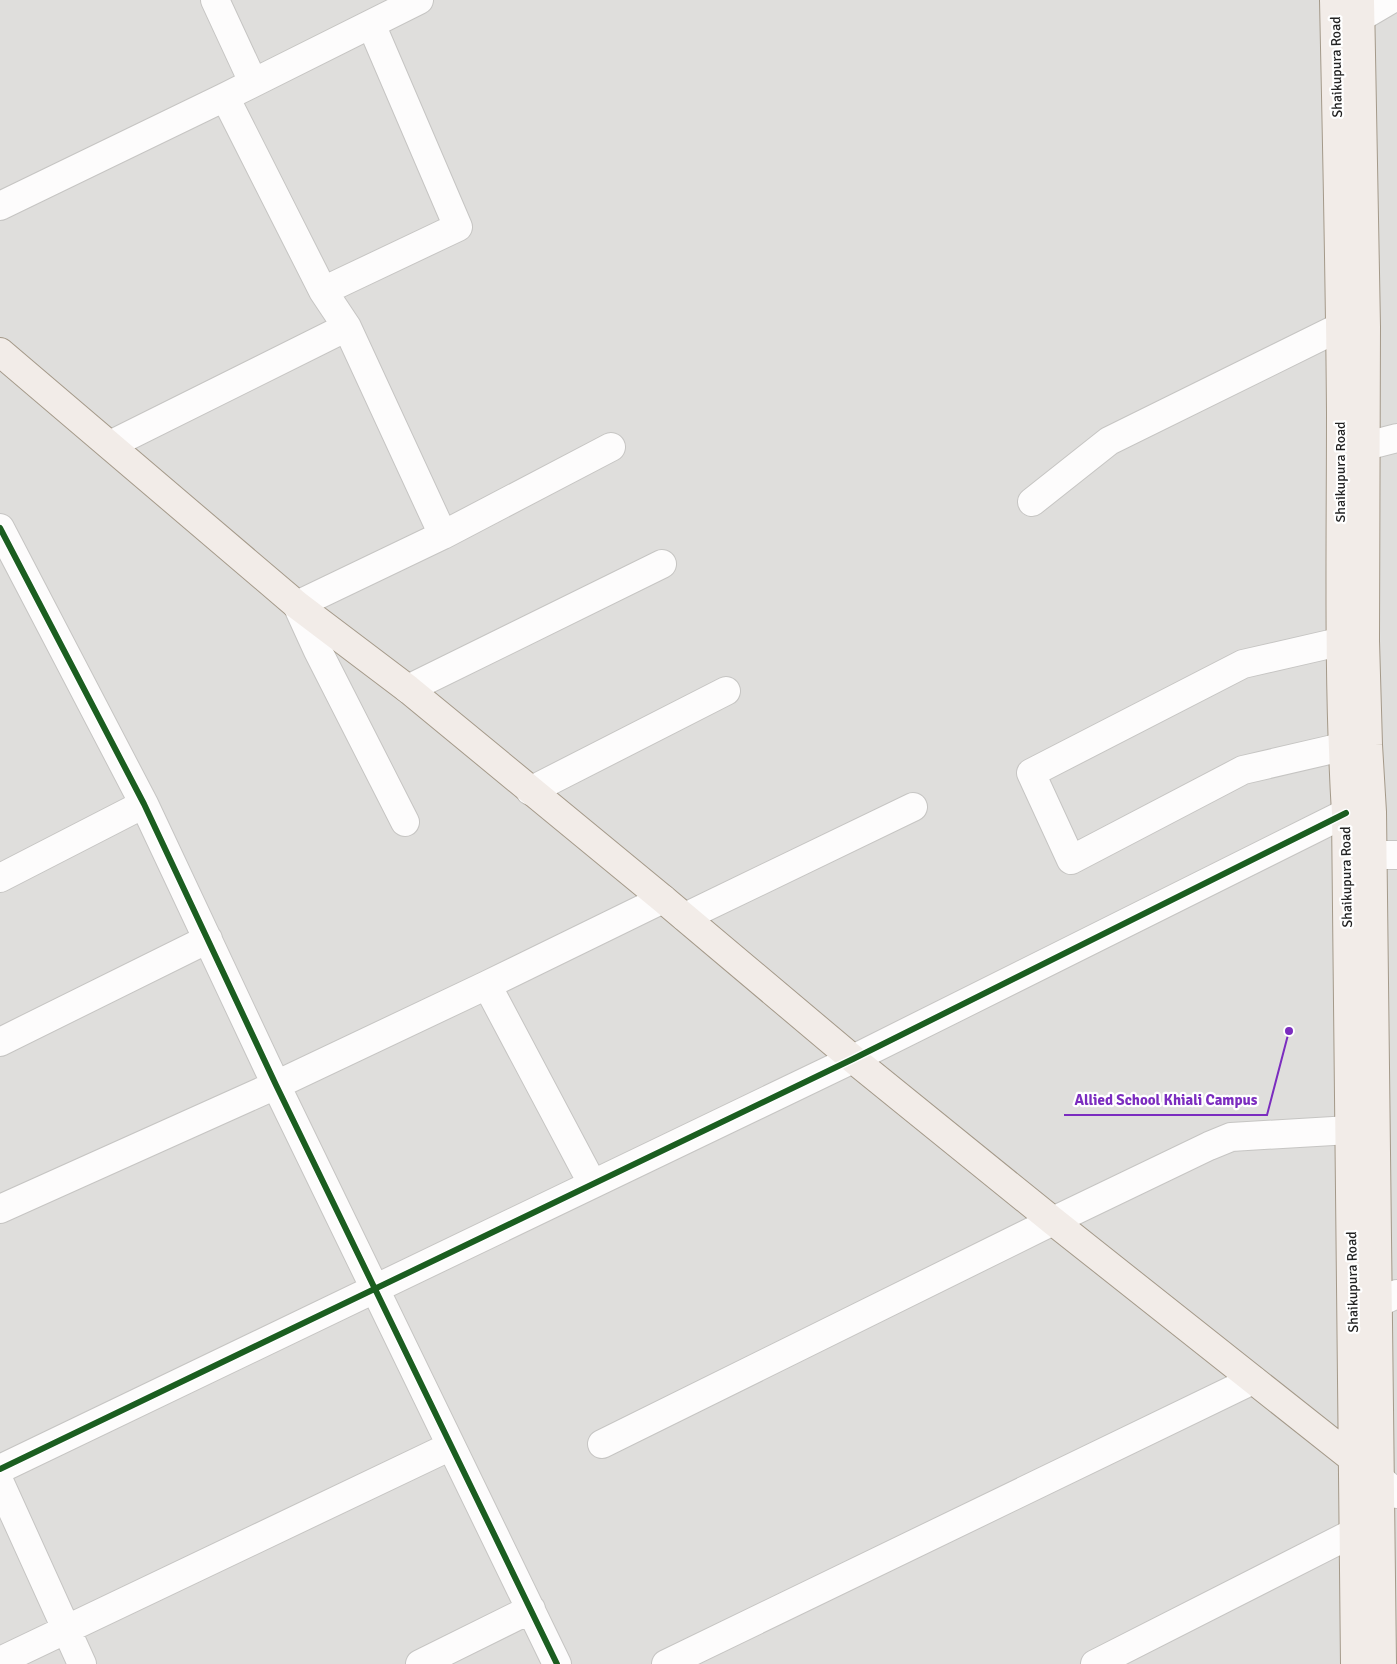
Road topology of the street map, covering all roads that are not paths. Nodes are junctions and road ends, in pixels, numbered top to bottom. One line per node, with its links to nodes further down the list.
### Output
1 (214, 0): 7 (street)
2 (419, 0): 6 (street)
3 (1334, 0): 12 (main road, Shaikupura Road)
4 (1390, 0): 5 (street)
5 (1360, 8): 16 (main road, Shaikupura Road)
6 (371, 24): 7 (street); 10 (street)
7 (253, 82): 8 (street)
8 (225, 96): 9 (street); 10 (street)
9 (0, 206)
10 (323, 291): 11 (street)
11 (347, 327): 15 (street); 20 (street)
12 (1340, 327): 18 (street); 23 (main road, Shaikupura Road)
13 (0, 352): 15 (main road)
14 (1397, 438): 16 (street)
15 (110, 445): 22 (main road)
16 (1366, 446): 32 (main road, Shaikupura Road)
17 (611, 447): 20 (street)
18 (1032, 502)
19 (0, 528): 28 (street)
20 (443, 535): 22 (street)
21 (662, 564): 24 (street)
22 (297, 605): 24 (main road); 31 (street)
23 (1339, 642): 26 (main road, Shaikupura Road); 26 (street)
24 (408, 689): 27 (main road)
25 (726, 691): 27 (street)
26 (1342, 747): 30 (main road, Shaikupura Road)
27 (530, 791): 34 (main road)
28 (144, 804): 33 (street); 36 (street)
29 (913, 806): 35 (street)
30 (1346, 813): 39 (street); 41 (main road, Shaikupura Road)
31 (405, 822)
32 (1384, 855): 46 (main road, Shaikupura Road)
33 (0, 878)
34 (663, 899): 35 (main road); 37 (street)
35 (685, 917): 39 (main road)
36 (208, 939): 38 (street); 40 (street)
37 (487, 985): 40 (street); 42 (street)
38 (0, 1042)
39 (853, 1059): 42 (street); 44 (main road)
40 (276, 1085): 43 (street); 45 (street)
41 (1350, 1130): 44 (street); 47 (main road, Shaikupura Road)
42 (592, 1183): 45 (street)
43 (0, 1209)
44 (1053, 1221): 48 (main road); 49 (street)
45 (376, 1288): 50 (street); 52 (street)
46 (1388, 1299): 47 (street); 54 (main road, Shaikupura Road)
47 (1353, 1315): 51 (main road, Shaikupura Road)
48 (1254, 1380): 51 (main road); 62 (street)
49 (602, 1444)
50 (451, 1446): 56 (street); 57 (street)
51 (1352, 1458): 55 (main road, Shaikupura Road)
52 (0, 1469)
53 (0, 1483): 57 (street)
54 (1388, 1486): 65 (main road, Shaikupura Road)
55 (1353, 1533): 63 (street); 64 (main road, Shaikupura Road)
56 (531, 1609): 60 (street); 61 (street)
57 (66, 1629): 58 (street); 59 (street)
58 (0, 1661)
59 (82, 1664)
60 (420, 1664)
61 (558, 1664)
62 (666, 1664)
63 (1095, 1664)
64 (1355, 1664)
65 (1382, 1664)

